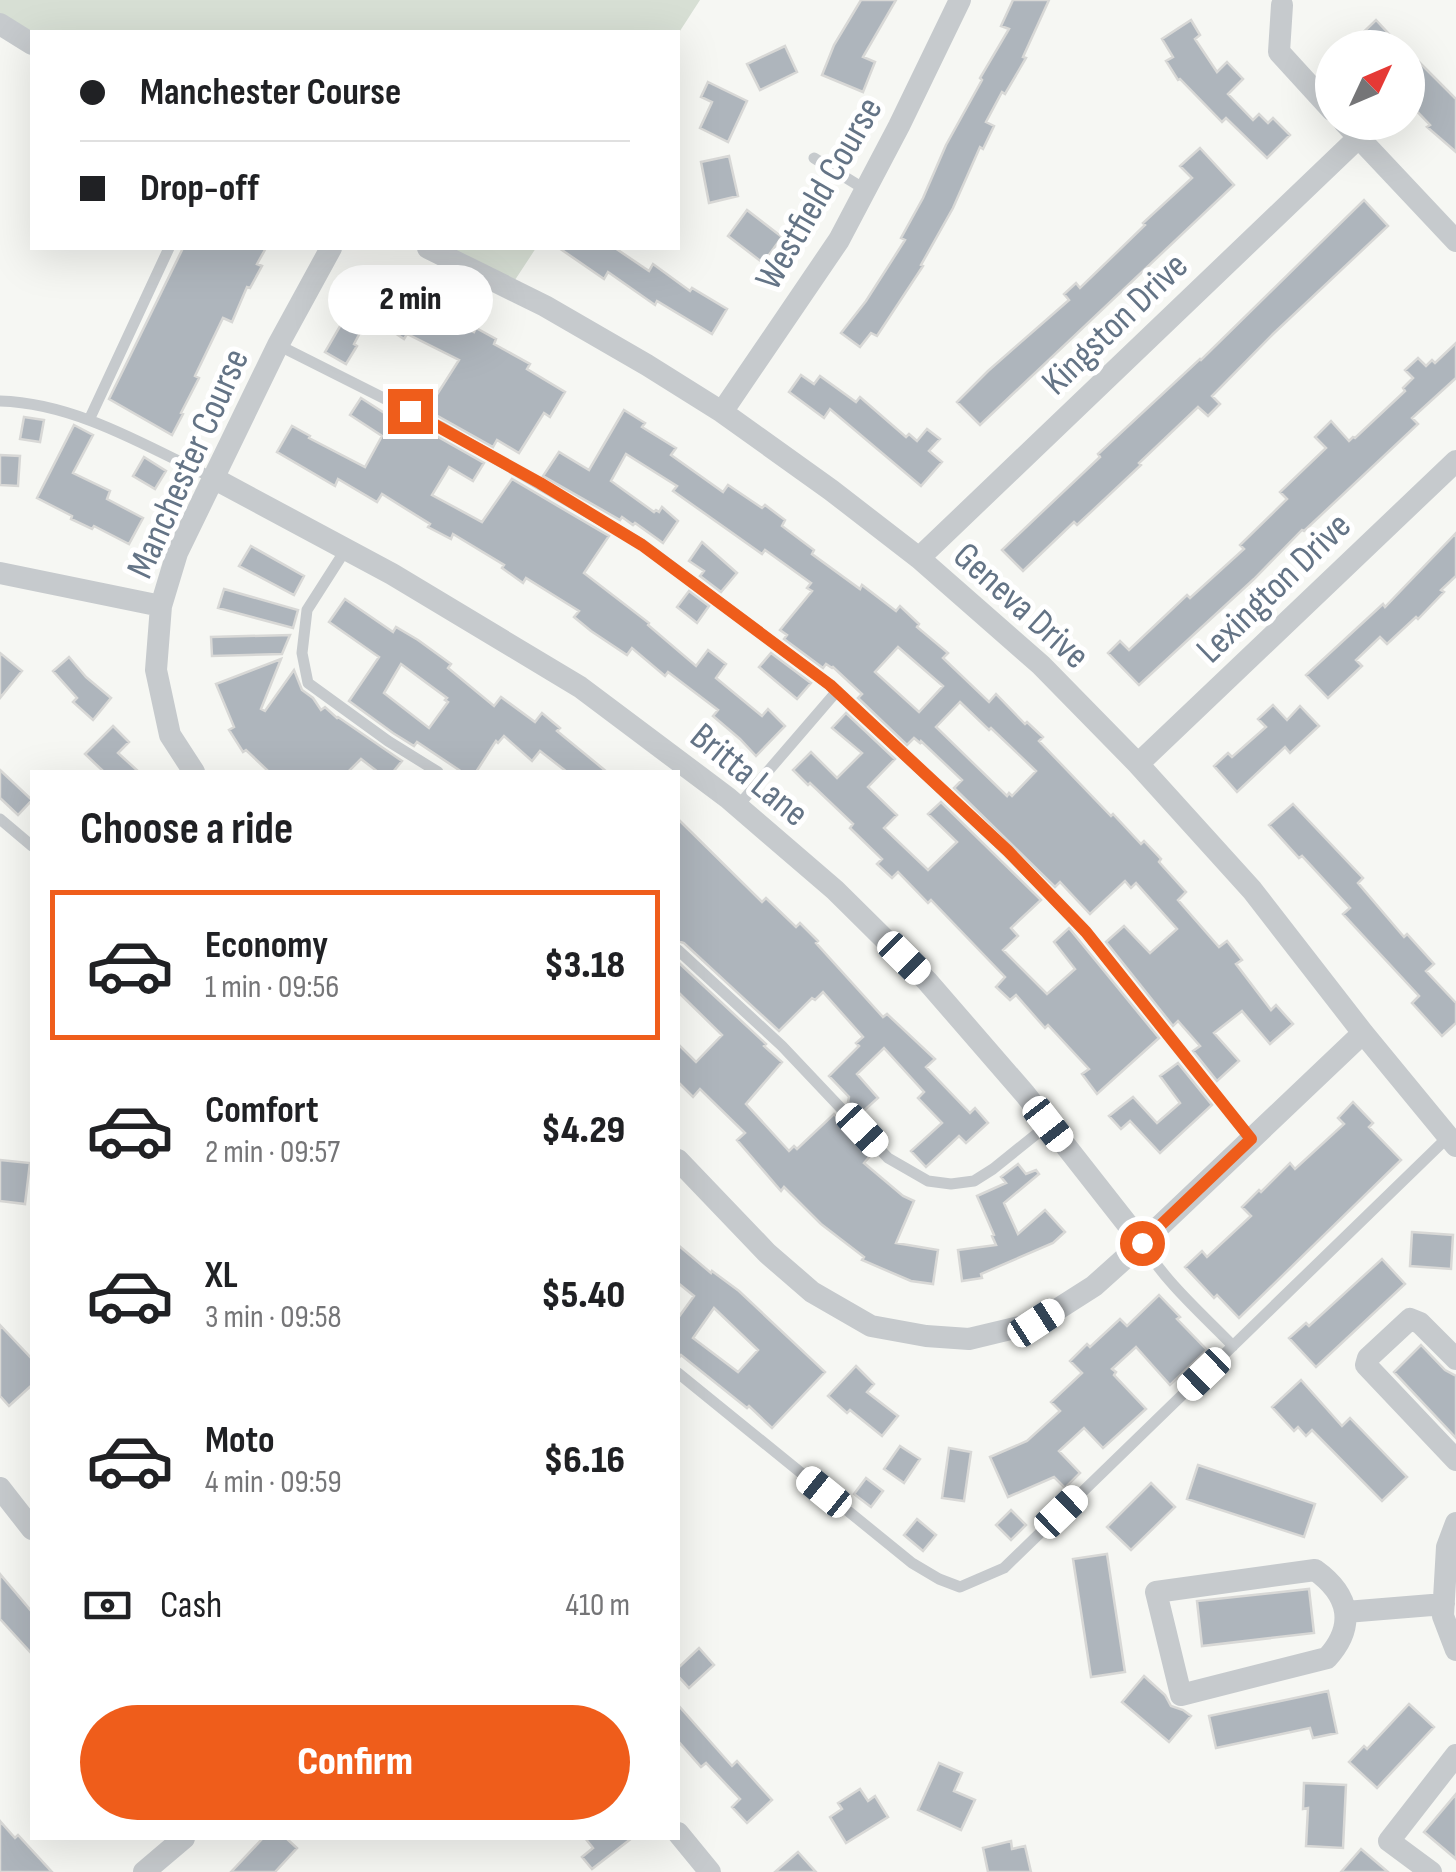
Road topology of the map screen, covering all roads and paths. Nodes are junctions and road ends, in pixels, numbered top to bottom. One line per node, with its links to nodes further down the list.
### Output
1 (960, 0): 9 (street, Westfield Course)
2 (1282, 6): 5 (street)
3 (0, 24): 4 (street)
4 (30, 43)
5 (1315, 91)
6 (1341, 140): 21 (street, Kingston Drive)
7 (1360, 140): 10 (street)
8 (814, 158): 9 (lane)
9 (866, 190): 16 (street, Westfield Course)
10 (1456, 241)
11 (168, 250): 17 (lane)
12 (330, 250): 14 (street, Manchester Course)
13 (432, 250): 16 (street, Geneva Drive)
14 (278, 345): 19 (street, Manchester Course); 24 (lane)
15 (0, 401): 17 (lane)
16 (722, 412): 21 (street, Geneva Drive)
17 (89, 420): 19 (lane)
18 (1456, 462): 25 (street, Lexington Drive)
19 (215, 479): 20 (street, Britta Lane); 23 (street, Manchester Course)
20 (346, 549): 27 (lane); 28 (street, Britta Lane)
21 (919, 558): 25 (street, Geneva Drive)
22 (0, 573): 23 (street)
23 (162, 606): 26 (street, Manchester Course)
24 (837, 691): 28 (lane); 34 (lane)
25 (1138, 764): 32 (street, Geneva Drive)
26 (193, 770)
27 (435, 770)
28 (738, 806): 33 (street, Britta Lane)
29 (0, 819): 30 (lane)
30 (30, 844)
31 (680, 952): 33 (lane)
32 (1362, 1033): 34 (street); 35 (street, Geneva Drive)
33 (1048, 1124): 37 (street, Britta Lane)
34 (1251, 1139): 37 (street)
35 (1452, 1141): 38 (lane)
36 (680, 1162): 37 (street)
37 (1142, 1243): 38 (lane)
38 (1233, 1346): 40 (lane)
39 (1456, 1360): 41 (street)
40 (680, 1376)
41 (1456, 1460)
42 (0, 1488): 44 (street)
43 (1456, 1523): 45 (street)
44 (30, 1526)
45 (1444, 1604): 46 (street); 47 (street)
46 (1346, 1612): 46 (street)
47 (1456, 1650)
48 (1456, 1755): 53 (street)
49 (680, 1834): 52 (street)
50 (182, 1840): 51 (street)
51 (144, 1872)
52 (710, 1872)
53 (1431, 1872)

